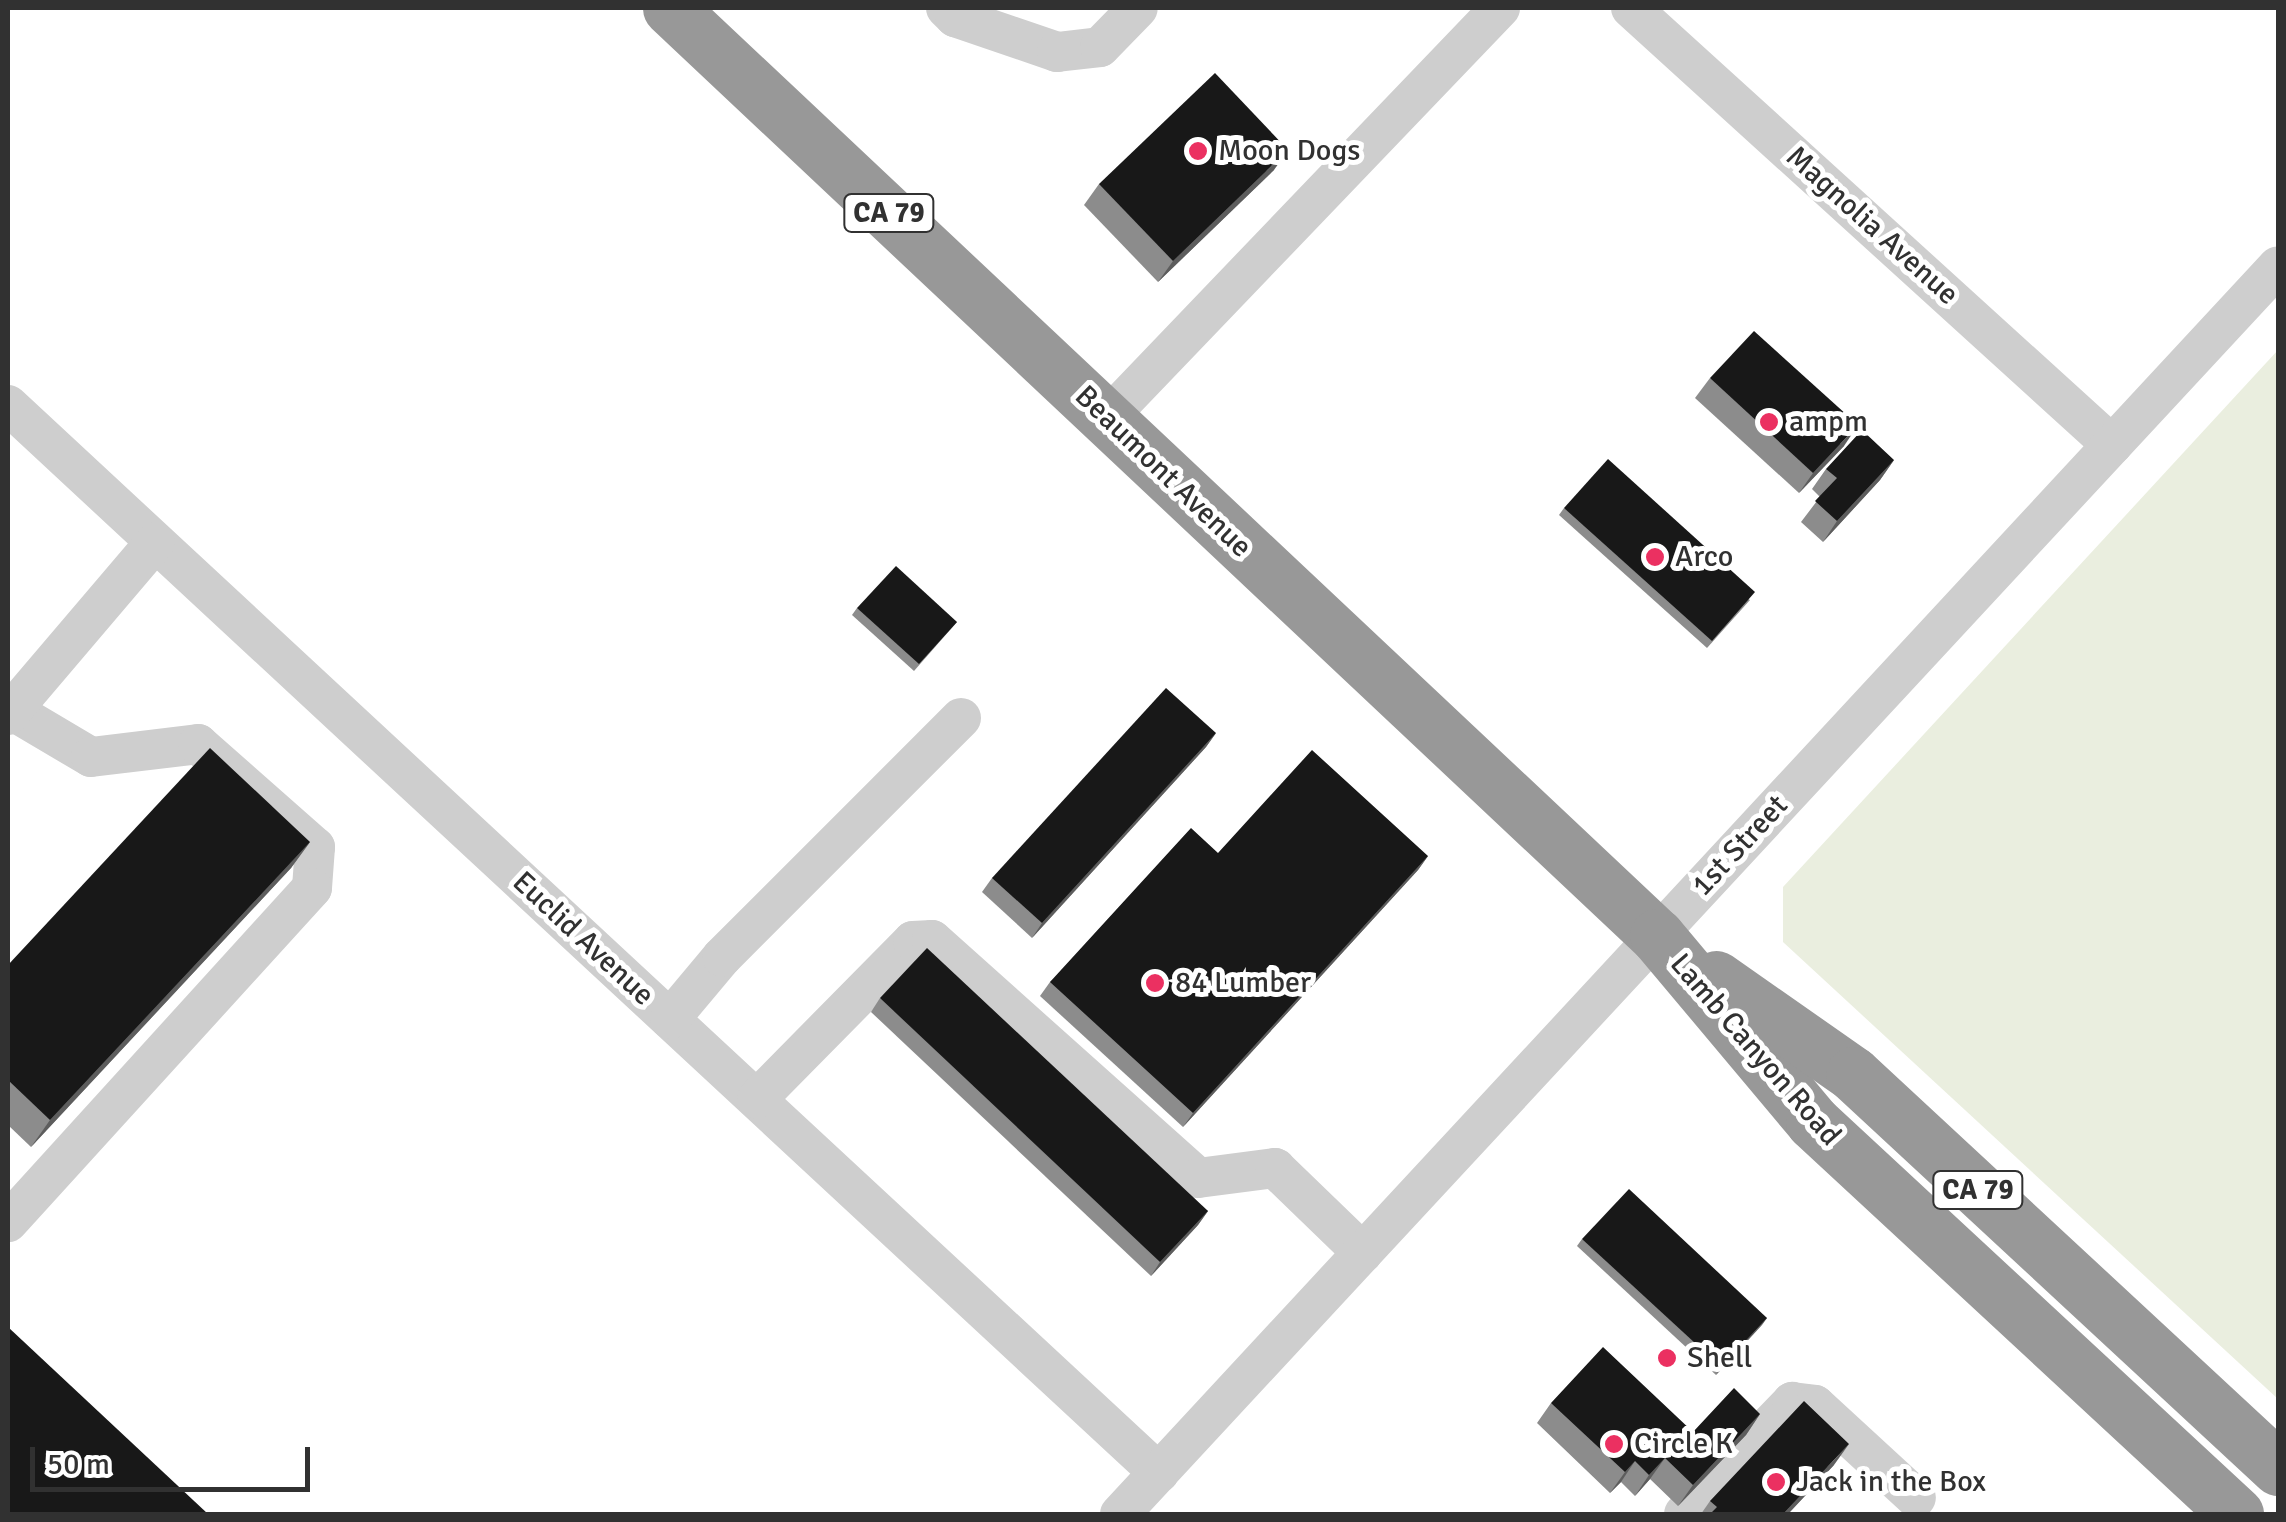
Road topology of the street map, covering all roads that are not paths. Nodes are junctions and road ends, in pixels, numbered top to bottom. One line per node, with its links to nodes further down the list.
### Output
1 (670, 8): 8 (highway, Beaumont Avenue / CA 79)
2 (946, 8): 3 (street)
3 (1138, 8)
4 (1500, 8): 8 (street)
5 (1632, 8): 9 (street, Magnolia Avenue)
6 (2278, 266): 9 (street, 1st Street)
7 (8, 405): 10 (street, Euclid Avenue)
8 (1108, 418): 13 (highway, Beaumont Avenue / CA 79)
9 (2112, 446): 13 (street, 1st Street)
10 (155, 542): 11 (street); 14 (street, Euclid Avenue)
11 (8, 712): 16 (street)
12 (961, 718): 14 (street)
13 (1657, 936): 17 (street, 1st Street); 18 (highway, Lamb Canyon Road / CA 79); 23 (highway, Lamb Canyon Road / CA 79)
14 (670, 1019): 15 (street, Euclid Avenue)
15 (757, 1099): 17 (street); 19 (street, Euclid Avenue)
16 (8, 1222)
17 (1363, 1253): 19 (street, 1st Street)
18 (2278, 1468)
19 (1159, 1473): 21 (street, 1st Street)
20 (1916, 1498): 22 (street)
21 (1120, 1514)
22 (1684, 1514)
23 (2236, 1514)

